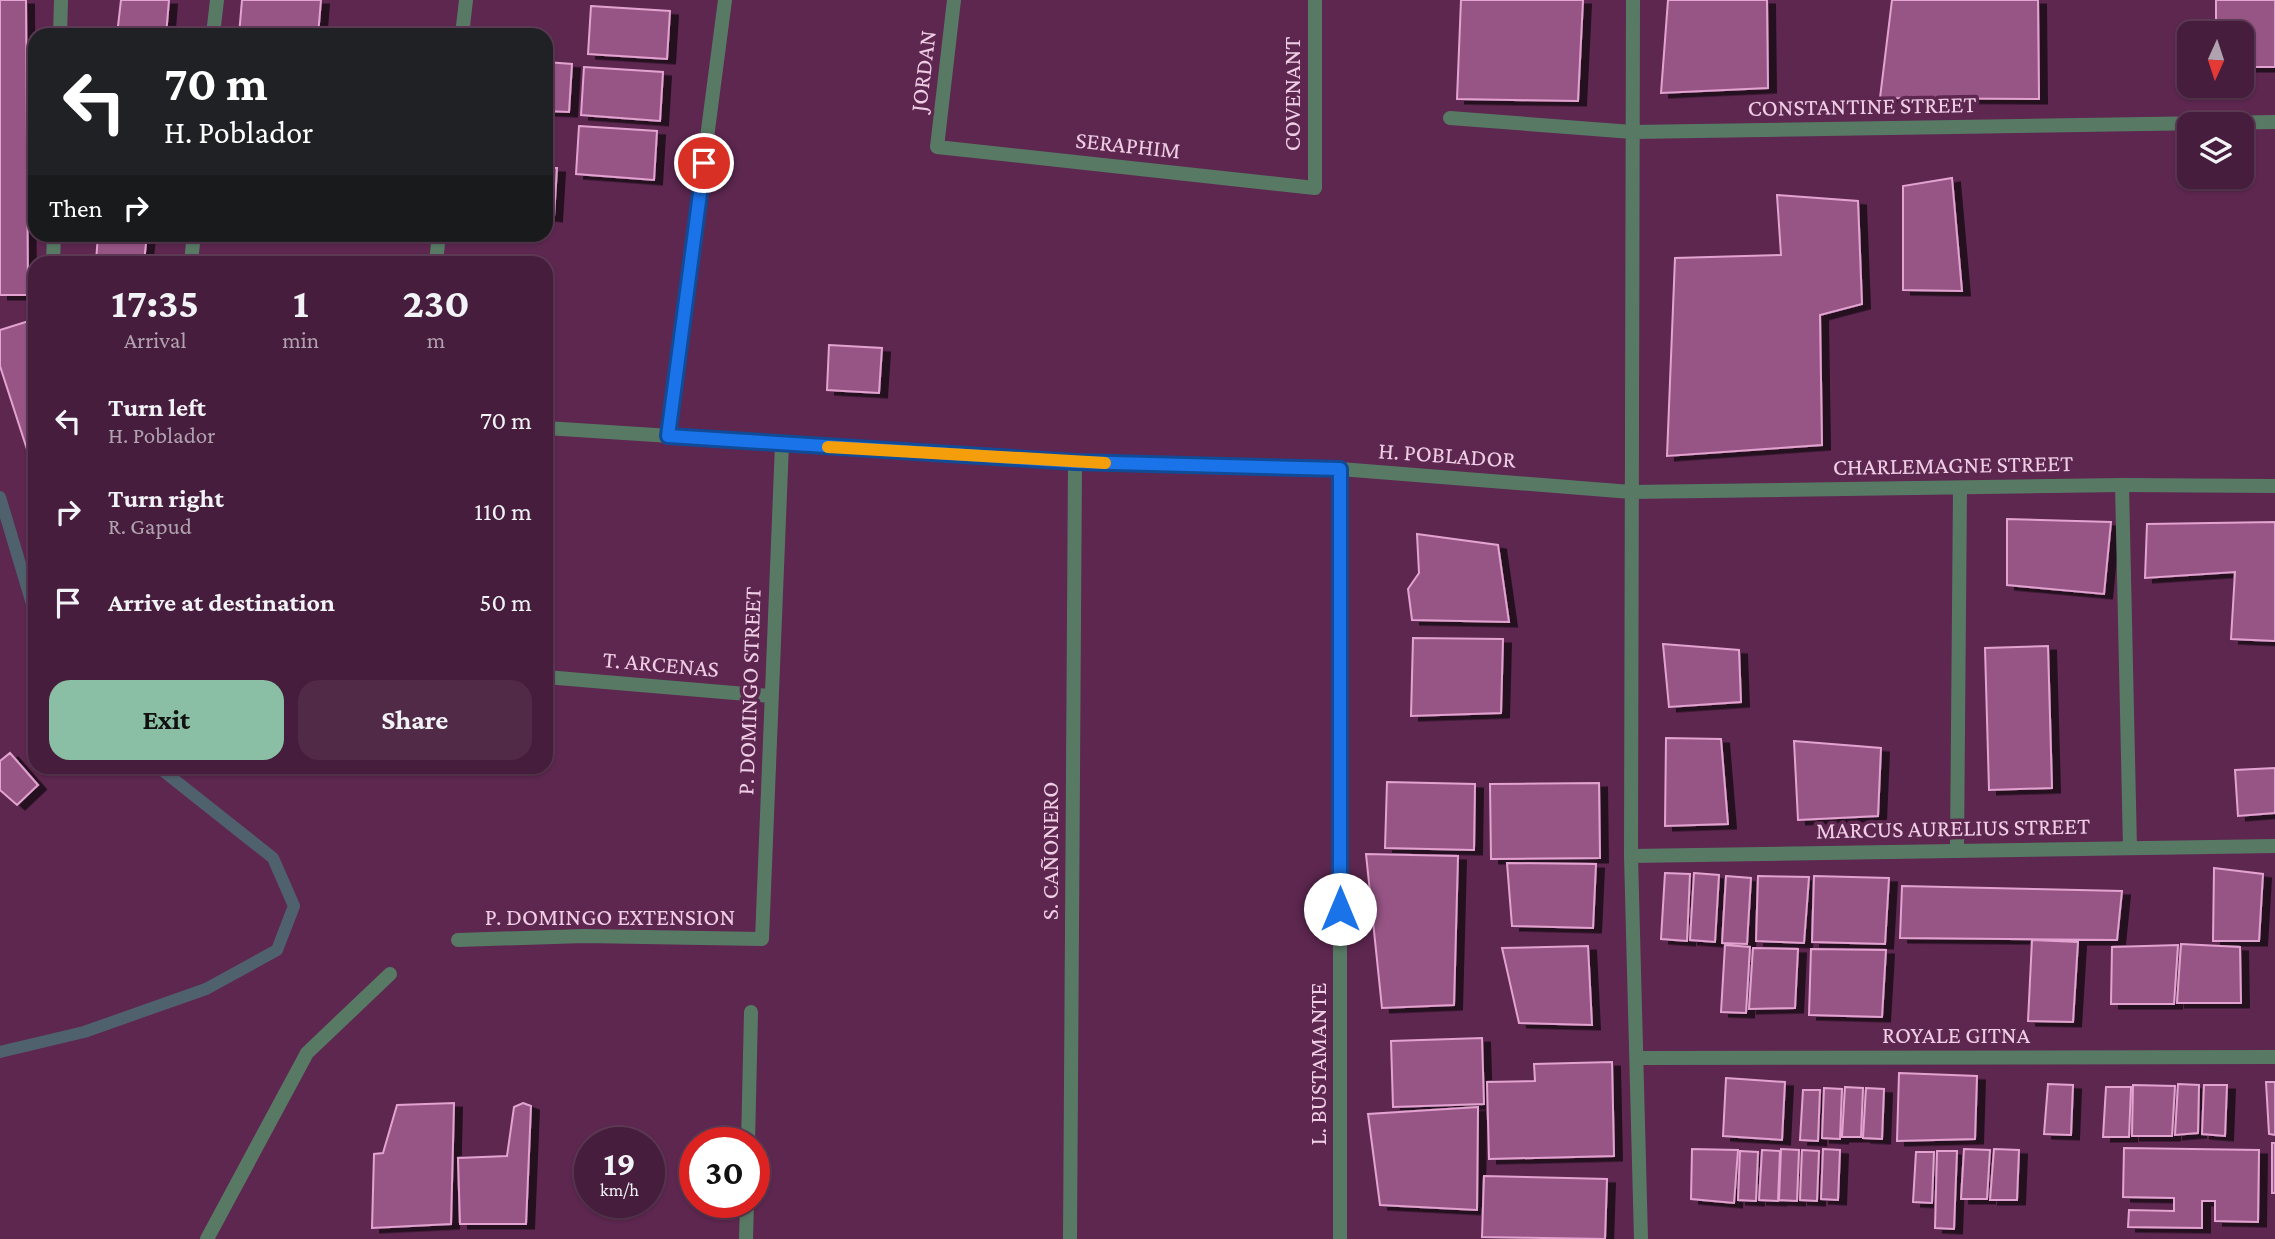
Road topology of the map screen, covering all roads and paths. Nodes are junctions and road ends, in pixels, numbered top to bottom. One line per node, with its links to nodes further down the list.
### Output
1 (61, 0): 8 (street)
2 (217, 0): 9 (street)
3 (466, 0): 10 (street)
4 (725, 0): 17 (street)
5 (954, 0): 14 (street, JORDAN)
6 (1315, 0): 15 (street, COVENANT)
7 (1633, 0): 13 (street)
8 (60, 28)
9 (214, 28)
10 (463, 28)
11 (1450, 118): 13 (street, CONSTANTINE STREET)
12 (2275, 122): 13 (street, CONSTANTINE STREET)
13 (1632, 132): 24 (street)
14 (937, 146): 15 (street, SERAPHIM)
15 (1315, 188)
16 (553, 428): 17 (street, H. POBLADOR)
17 (668, 436): 18 (street, H. POBLADOR)
18 (782, 444): 19 (street, H. POBLADOR); 26 (street, P. DOMINGO STREET)
19 (1075, 462): 20 (street, H. POBLADOR); 41 (street, S. CAÑONERO)
20 (1340, 469): 24 (street, H. POBLADOR); 42 (street, L. BUSTAMANTE)
21 (2122, 485): 22 (street, CHARLEMAGNE STREET); 23 (street, CHARLEMAGNE STREET); 28 (street)
22 (2275, 486)
23 (1960, 488): 24 (street, CHARLEMAGNE STREET); 29 (street)
24 (1631, 492): 30 (street)
25 (553, 678): 26 (street, T. ARCENAS)
26 (771, 696): 31 (street, P. DOMINGO STREET)
27 (2275, 846): 28 (street, MARCUS AURELIUS STREET)
28 (2130, 848): 29 (street, MARCUS AURELIUS STREET)
29 (1957, 851): 30 (street, MARCUS AURELIUS STREET)
30 (1631, 856): 36 (street)
31 (762, 939): 32 (street, P. DOMINGO EXTENSION)
32 (458, 940)
33 (390, 974): 39 (street)
34 (751, 1012): 37 (street)
35 (2275, 1057): 36 (street, ROYALE GITNA)
36 (1637, 1058): 43 (street)
37 (748, 1127)
38 (747, 1218): 40 (street)
39 (207, 1239)
40 (746, 1239)
41 (1070, 1239)
42 (1340, 1239)
43 (1641, 1239)

